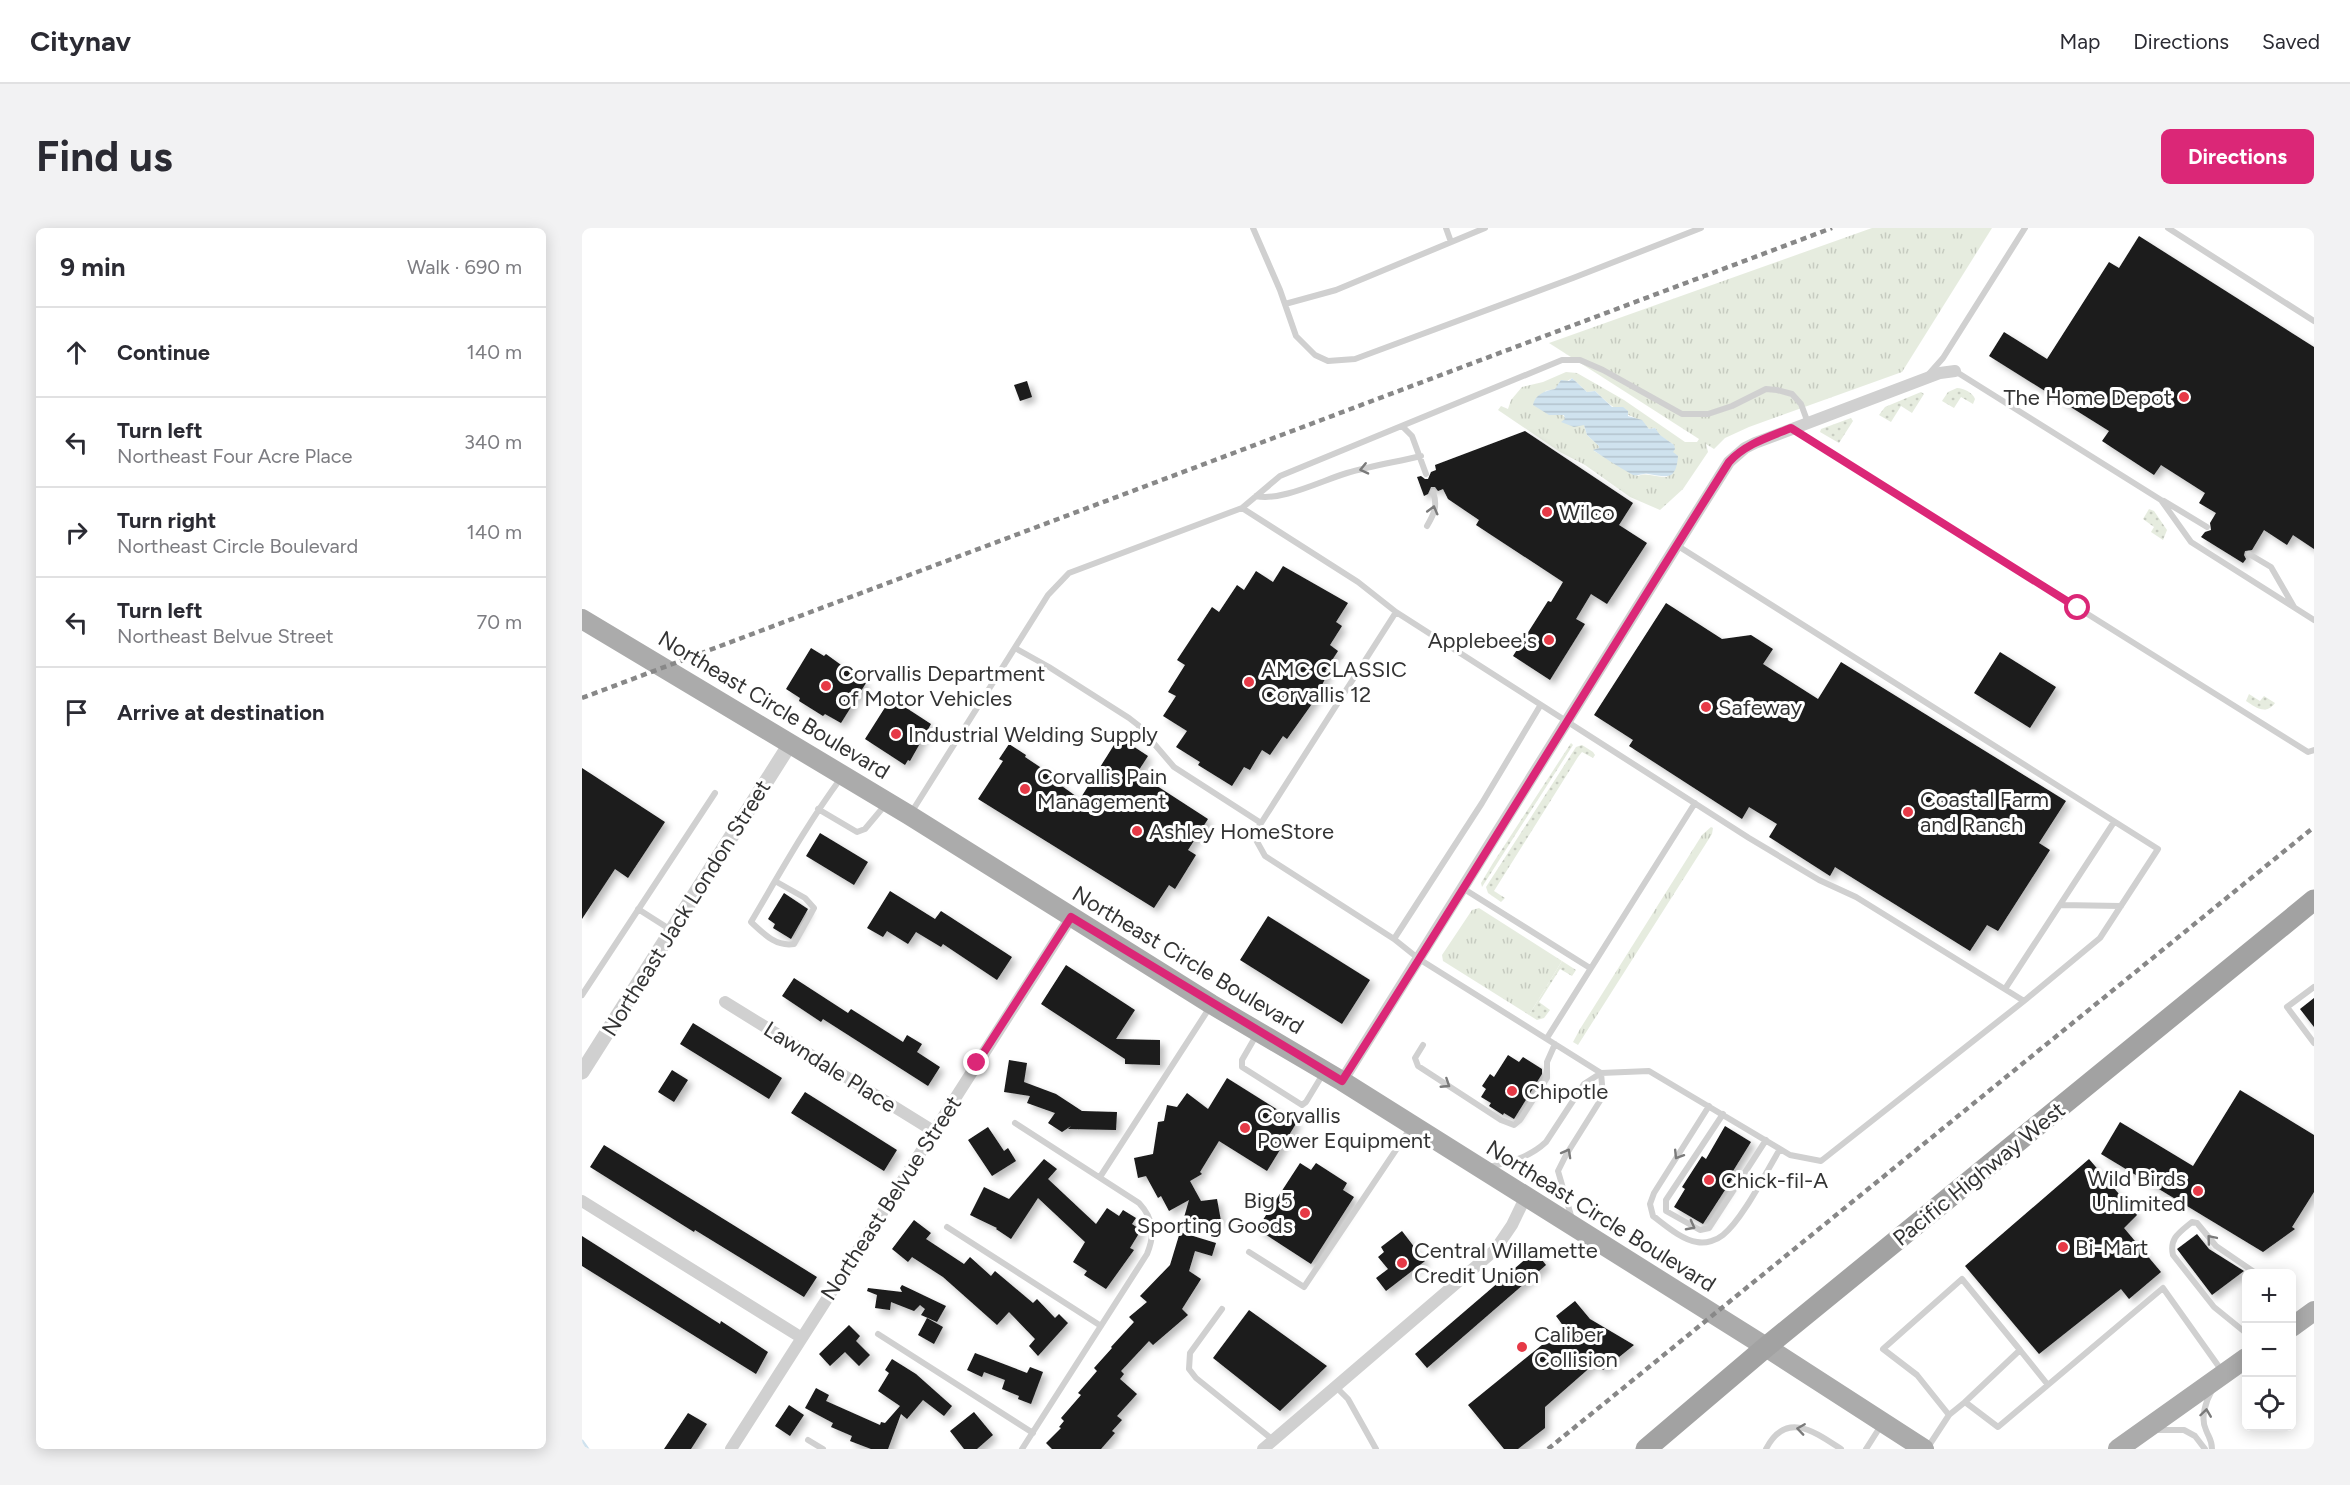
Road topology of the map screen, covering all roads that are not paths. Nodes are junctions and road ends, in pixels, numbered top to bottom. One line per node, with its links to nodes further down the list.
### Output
1 (1253, 228): 8 (lane)
2 (1446, 228): 7 (lane)
3 (1485, 228): 7 (lane)
4 (1701, 228): 8 (lane)
5 (2025, 228): 11 (lane)
6 (2168, 228): 9 (lane)
7 (1451, 242): 8 (lane)
8 (1285, 304)
9 (2314, 321)
10 (1955, 371): 11 (street); 19 (lane)
11 (1926, 378): 12 (street)
12 (1808, 423): 13 (lane); 14 (street)
13 (1402, 426): 15 (lane); 18 (lane)
14 (1791, 428): 23 (street); 33 (lane)
15 (1421, 456): 16 (lane); 18 (lane, one-way to 18)
16 (1426, 474)
17 (1433, 492): 21 (lane, one-way to 17)
18 (1256, 496): 20 (lane)
19 (2161, 500): 22 (lane); 25 (lane)
20 (1242, 508): 26 (lane); 29 (lane)
21 (1427, 526)
22 (2208, 527)
23 (1678, 546): 31 (street); 40 (lane)
24 (2249, 554): 25 (lane)
25 (2295, 608): 28 (lane)
26 (1396, 612): 30 (lane); 41 (lane)
27 (582, 619): 32 (main road, Northeast Circle Boulevard)
28 (2314, 620)
29 (1015, 648): 39 (lane); 41 (lane)
30 (1540, 706): 31 (lane); 50 (lane)
31 (1566, 722): 37 (lane); 43 (street)
32 (790, 744): 34 (main road, Northeast Circle Boulevard); 49 (street, Northeast Jack London Street)
33 (2314, 750)
34 (843, 776): 36 (main road, Northeast Circle Boulevard); 38 (lane)
35 (715, 793): 47 (lane)
36 (888, 802): 38 (lane); 39 (main road, Northeast Circle Boulevard)
37 (1695, 803): 52 (lane); 54 (lane)
38 (818, 809): 42 (lane)
39 (909, 815): 48 (main road, Northeast Circle Boulevard)
40 (2114, 822): 45 (lane); 46 (lane)
41 (1261, 823): 50 (lane)
42 (775, 881): 42 (lane)
43 (1464, 889): 51 (street); 52 (lane)
44 (2314, 900): 87 (highway, Pacific Highway West)
45 (2060, 905): 46 (lane); 54 (lane)
46 (2121, 906): 56 (lane)
47 (638, 909): 49 (lane); 55 (lane)
48 (1071, 917): 58 (main road, Northeast Circle Boulevard); 71 (street, Northeast Belvue Street)
49 (672, 930): 64 (street, Northeast Jack London Street)
50 (1394, 939): 51 (lane)
51 (1419, 959): 60 (lane); 66 (street)
52 (1590, 968): 60 (lane)
53 (2314, 987): 61 (lane)
54 (2005, 989): 56 (lane)
55 (582, 995)
56 (2024, 1001): 73 (lane)
57 (725, 1002): 71 (street, Lawndale Place)
58 (1212, 1004): 59 (main road, Northeast Circle Boulevard); 75 (lane)
59 (1258, 1032): 66 (main road, Northeast Circle Boulevard); 66 (lane)
60 (1547, 1038): 62 (lane)
61 (2314, 1043)
62 (1555, 1044): 63 (lane, one-way to 62); 65 (lane)
63 (1423, 1045)
64 (582, 1072)
65 (1601, 1073): 67 (lane); 74 (lane); 79 (lane, one-way to 65)
66 (1333, 1076): 70 (main road, Northeast Circle Boulevard)
67 (1709, 1106): 68 (lane); 73 (lane, one-way to 73)
68 (1723, 1114): 72 (lane); 72 (lane, one-way to 72)
69 (1015, 1123): 75 (lane)
70 (1412, 1126): 74 (main road, Northeast Circle Boulevard); 80 (lane)
71 (935, 1132): 86 (street, Northeast Belvue Street)
72 (1766, 1140): 73 (lane)
73 (1780, 1149)
74 (1480, 1169): 76 (main road, Northeast Circle Boulevard)
75 (1100, 1178): 83 (lane)
76 (1525, 1198): 79 (main road, Northeast Circle Boulevard); 92 (street)
77 (582, 1201): 86 (street)
78 (947, 1227): 83 (lane)
79 (1575, 1228): 87 (main road, Northeast Circle Boulevard)
80 (1249, 1252)
81 (2250, 1269): 84 (lane, one-way to 84)
82 (1222, 1308): 99 (lane)
83 (1101, 1326): 97 (lane)
84 (2242, 1329)
85 (878, 1334): 97 (lane)
86 (802, 1338): 100 (street, Northeast Belvue Street)
87 (1766, 1347): 95 (main road, Northeast Circle Boulevard); 105 (highway, Pacific Highway West)
88 (2020, 1350): 91 (lane); 93 (lane); 94 (lane)
89 (2242, 1362): 90 (main road)
90 (2222, 1376): 91 (lane); 96 (main road); 112 (lane, one-way to 90)
91 (2048, 1384): 93 (lane)
92 (1336, 1387): 99 (street); 104 (lane)
93 (1965, 1402): 94 (lane)
94 (1949, 1415): 109 (lane)
95 (1883, 1422): 108 (lane); 109 (main road, Northeast Circle Boulevard)
96 (2145, 1430): 110 (main road); 111 (lane)
97 (1033, 1433): 102 (lane)
98 (808, 1440): 101 (lane)
99 (1273, 1440): 103 (street)
100 (731, 1449)
101 (823, 1449)
102 (1022, 1449)
103 (1263, 1449)
104 (1376, 1449)
105 (1646, 1449)
106 (1766, 1449): 107 (lane, one-way to 106)
107 (1841, 1449)
108 (1866, 1449)
109 (1925, 1449)
110 (2118, 1449)
111 (2205, 1449)
112 (2212, 1449)

